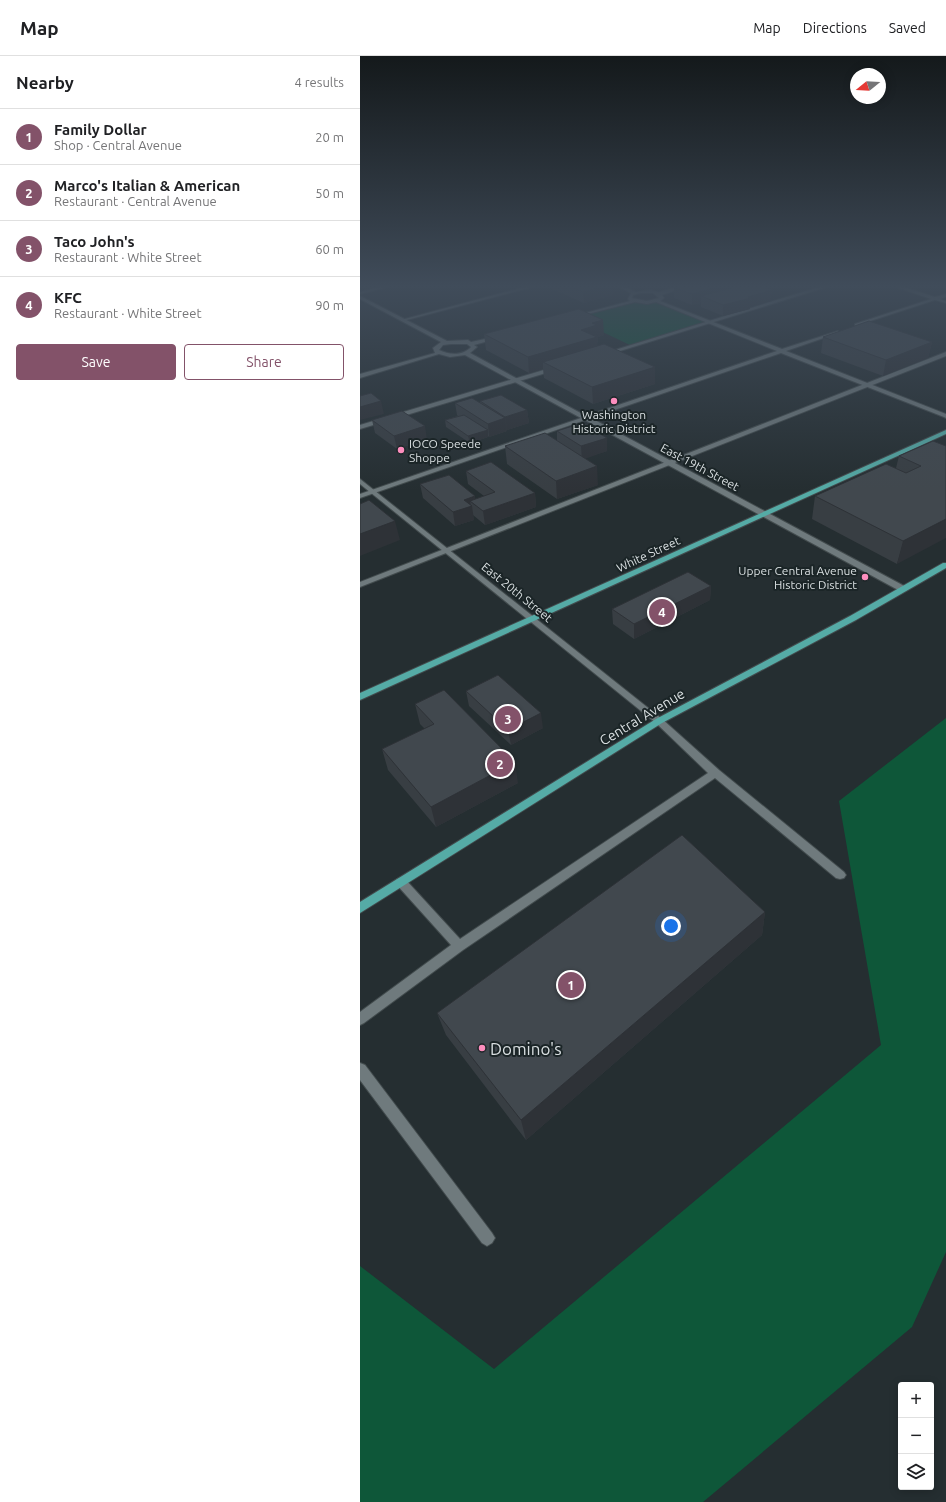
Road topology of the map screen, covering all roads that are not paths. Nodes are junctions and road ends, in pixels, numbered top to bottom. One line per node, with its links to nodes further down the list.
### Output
1 (431, 354): 9 (street)
2 (468, 354): 10 (street, East 19th Street)
3 (604, 354): 7 (street)
4 (772, 354): 13 (street)
5 (791, 354): 11 (street)
6 (945, 354): 11 (street)
7 (596, 357)
8 (560, 367): 10 (street)
9 (360, 376)
10 (517, 380): 13 (street, East 19th Street); 14 (street)
11 (867, 385): 12 (street); 16 (street)
12 (946, 416)
13 (585, 418): 16 (street, East 19th Street); 18 (street)
14 (360, 427)
15 (946, 432): 20 (main road, White Street)
16 (669, 464): 20 (street, East 19th Street); 21 (street)
17 (360, 481): 18 (street, East 20th Street)
18 (372, 491): 19 (street); 21 (street, East 20th Street)
19 (360, 496)
20 (764, 514): 24 (street, East 19th Street); 25 (main road, White Street)
21 (446, 550): 23 (street); 25 (street, East 20th Street)
22 (946, 565): 24 (main road, Central Avenue)
23 (360, 585)
24 (902, 589): 27 (main road, Central Avenue)
25 (533, 620): 26 (main road, White Street); 27 (street, East 20th Street)
26 (360, 698)
27 (659, 721): 28 (street, East 20th Street); 30 (main road, Central Avenue)
28 (715, 773): 29 (street, East 20th Street); 32 (street)
29 (840, 875)
30 (401, 882): 31 (main road, Central Avenue); 32 (street)
31 (360, 908)
32 (459, 946): 33 (street)
33 (360, 1018)
34 (360, 1069): 35 (street)
35 (487, 1238)

